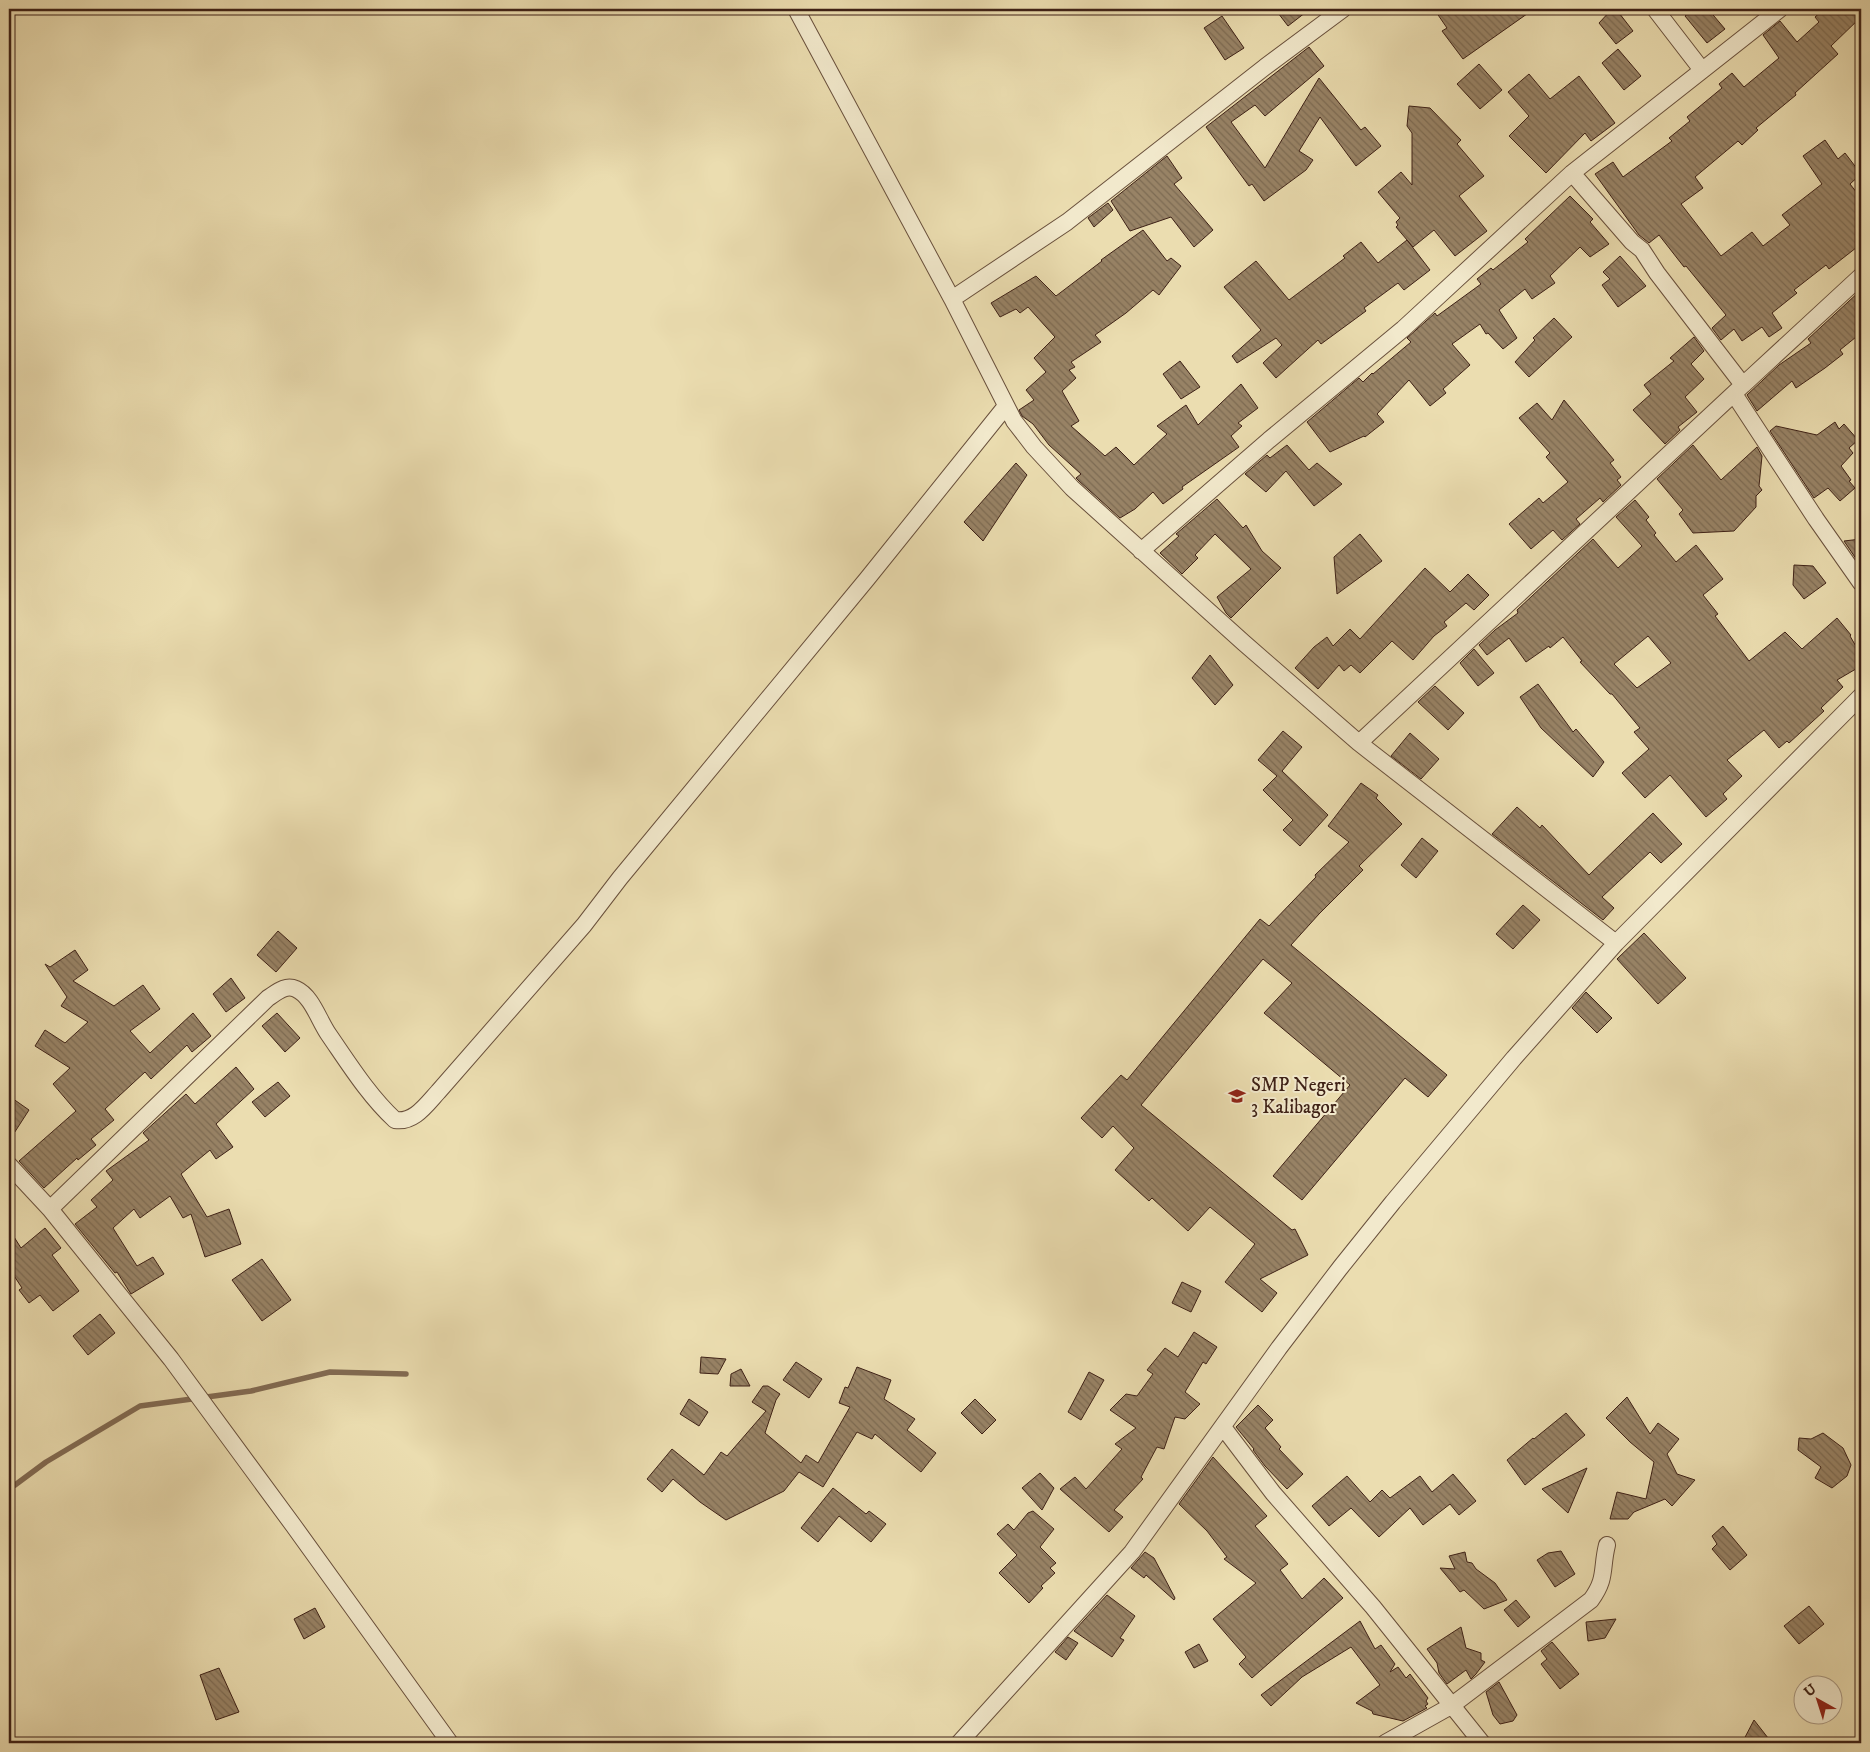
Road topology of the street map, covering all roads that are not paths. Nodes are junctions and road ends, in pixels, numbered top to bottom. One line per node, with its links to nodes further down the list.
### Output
1 (796, 9): 8 (street)
2 (1343, 9): 8 (street)
3 (1655, 9): 5 (street)
4 (1780, 9): 5 (street)
5 (1702, 70): 6 (street)
6 (1572, 173): 9 (street); 11 (street)
7 (1861, 276): 9 (street)
8 (952, 299): 10 (street)
9 (1738, 390): 12 (street); 14 (street)
10 (1006, 406): 11 (street); 17 (street)
11 (1141, 551): 14 (street)
12 (1861, 583)
13 (1861, 696): 15 (street)
14 (1359, 743): 15 (street)
15 (1616, 944): 18 (street)
16 (9, 1165): 17 (street)
17 (50, 1210): 21 (street)
18 (1223, 1427): 20 (street); 22 (street)
19 (1607, 1545): 20 (street)
20 (1451, 1706): 23 (street); 24 (street)
21 (450, 1743)
22 (959, 1743)
23 (1385, 1743)
24 (1482, 1743)

